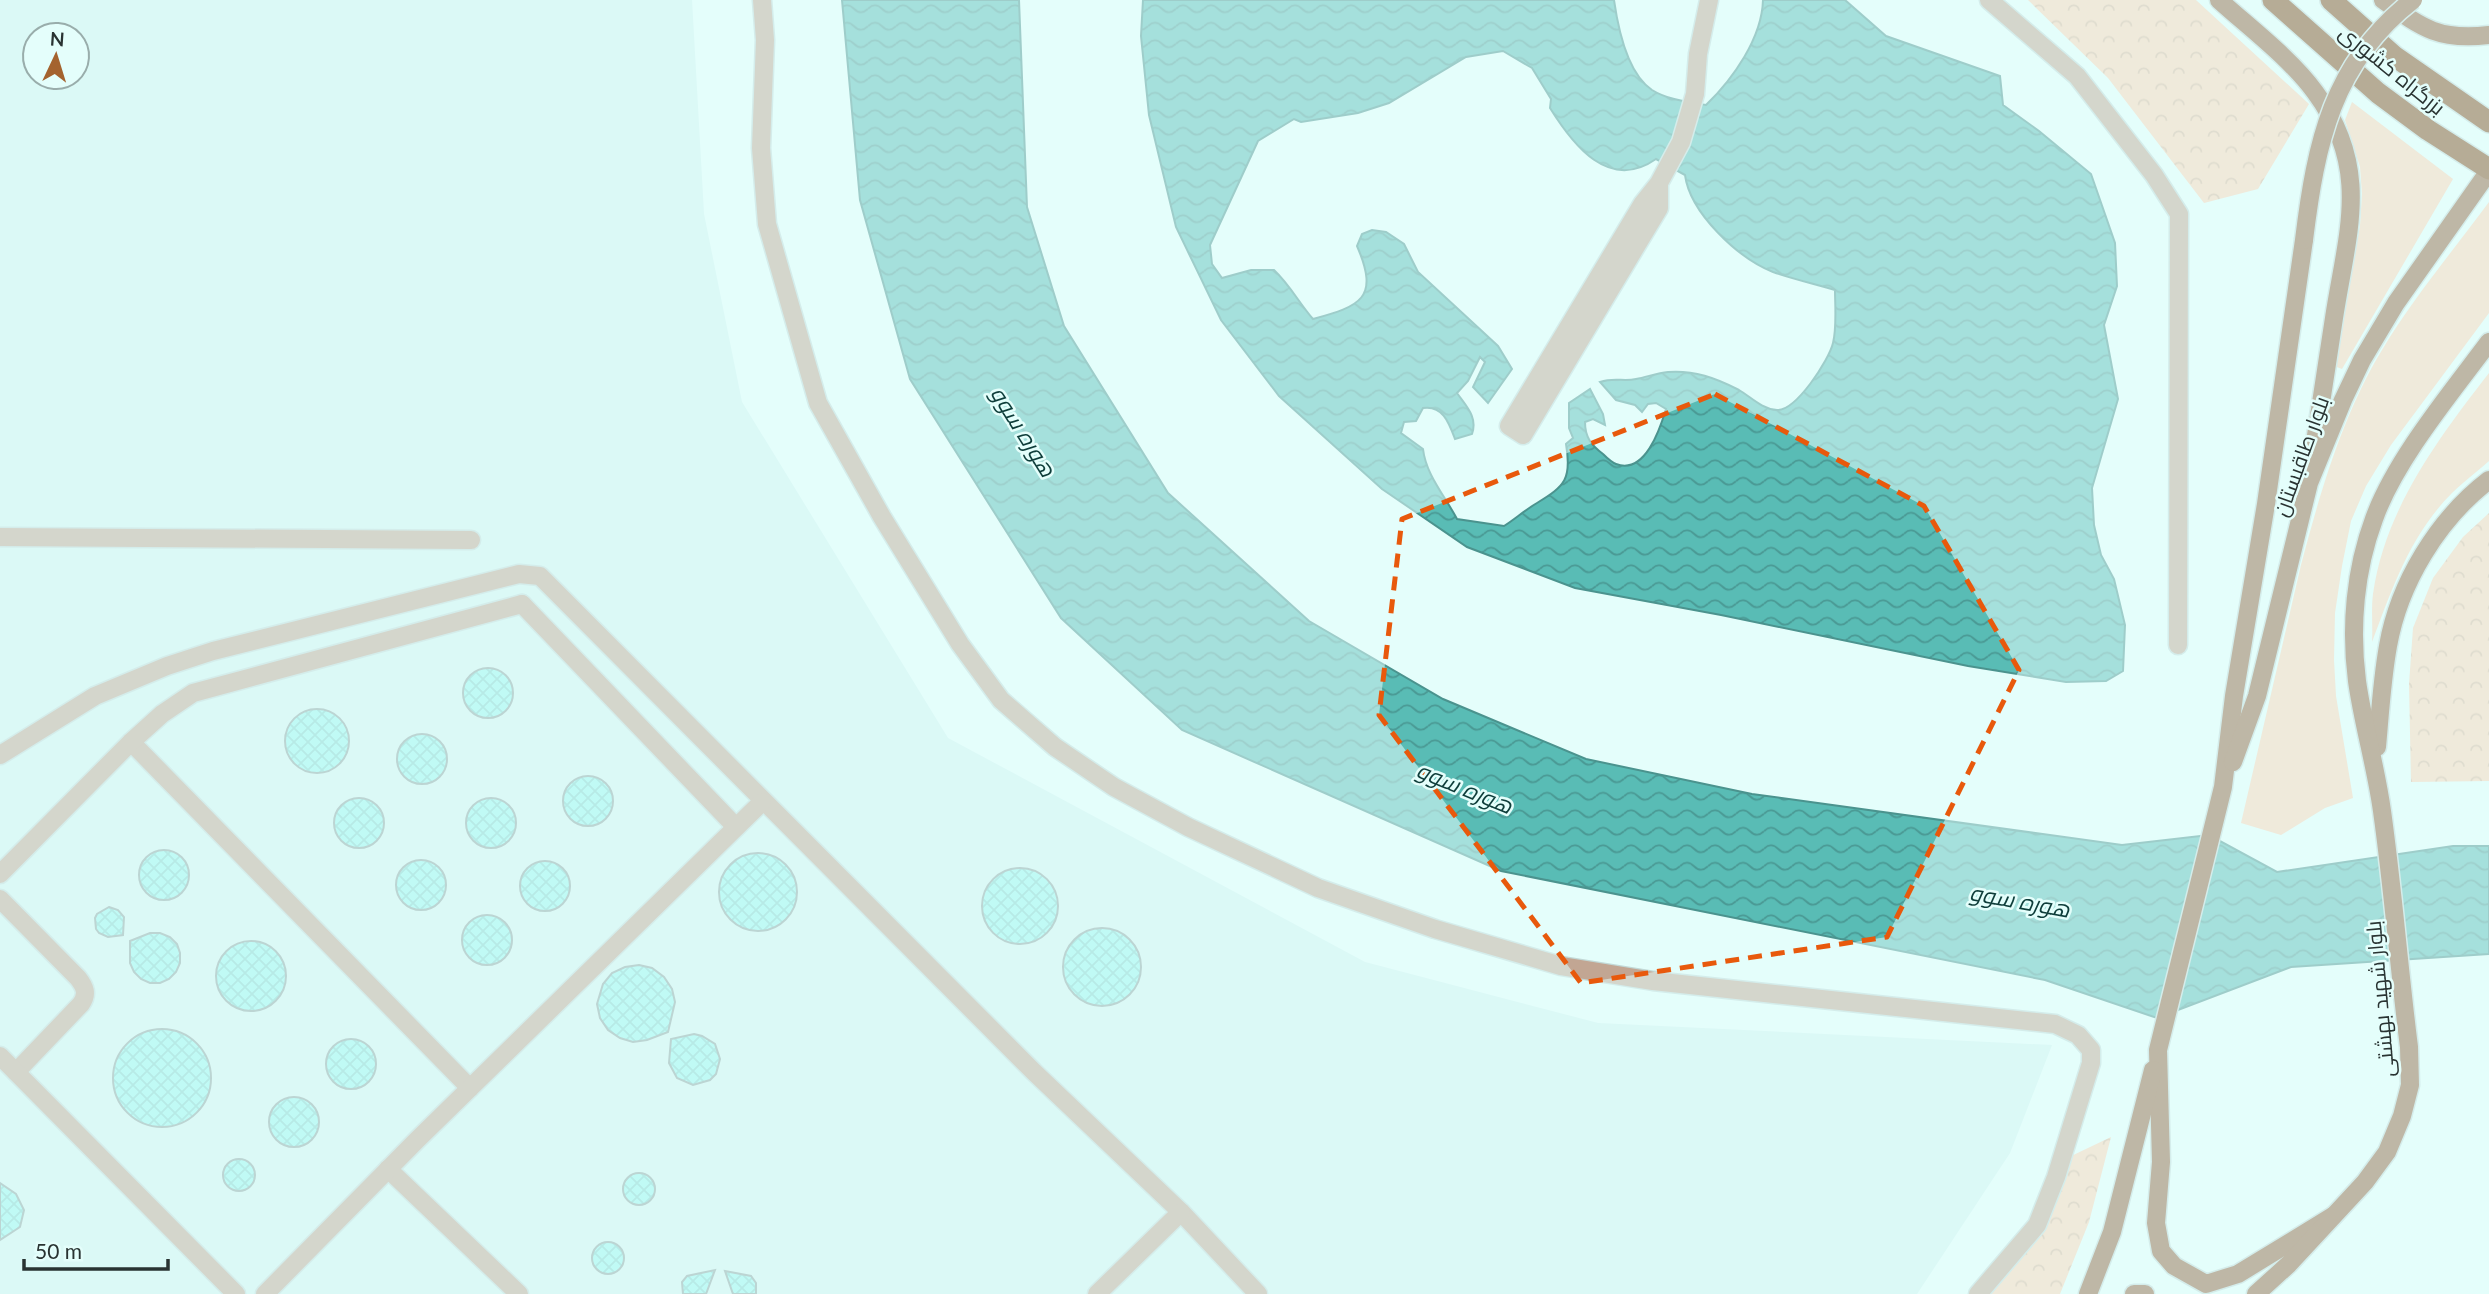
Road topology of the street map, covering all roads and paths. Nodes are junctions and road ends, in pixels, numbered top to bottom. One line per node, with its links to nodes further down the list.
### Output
1 (762, 0): 42 (street)
2 (1709, 0): 12 (street)
3 (1989, 0): 20 (street)
4 (2219, 0): 15 (main road)
5 (2273, 0): 11 (highway, بزرگراه کشوری)
6 (2331, 0): 10 (highway, بزرگراه کشوری)
7 (2383, 0): 9 (main road)
8 (2413, 0): 24 (main road, bridge)
9 (2489, 35)
10 (2489, 122)
11 (2489, 170): 15 (main road, بلوار طاقبستان)
12 (1659, 183): 12 (street)
13 (2489, 342): 23 (main road)
14 (2489, 480): 23 (main road)
15 (2309, 483): 24 (main road, بلوار طاقبستان)
16 (0, 537): 17 (street)
17 (471, 540)
18 (528, 575): 19 (street); 22 (street); 25 (street)
19 (522, 604): 21 (street); 26 (street)
20 (2178, 645)
21 (131, 742): 27 (street); 32 (street)
22 (0, 755)
23 (2375, 765): 35 (main road, بلوار شهید بهشتی)
24 (2223, 787): 29 (main road)
25 (762, 802): 26 (street); 34 (street)
26 (736, 827): 32 (street)
27 (0, 874)
28 (0, 899): 31 (street)
29 (2158, 1050): 35 (main road); 43 (main road)
30 (0, 1056): 31 (street)
31 (16, 1072): 37 (street)
32 (470, 1088): 33 (street)
33 (388, 1169): 38 (street); 39 (street)
34 (1181, 1212): 40 (street); 41 (street)
35 (2333, 1216): 36 (main road, بلوار شهید بهشتی)
36 (2289, 1264): 46 (main road, بلوار شهید بهشتی); 47 (street)
37 (236, 1294)
38 (265, 1294)
39 (519, 1294)
40 (1097, 1294)
41 (1258, 1294)
42 (1978, 1294)
43 (2088, 1294)
44 (2134, 1294): 45 (main road)
45 (2145, 1294)
46 (2256, 1294)
47 (2266, 1294)

